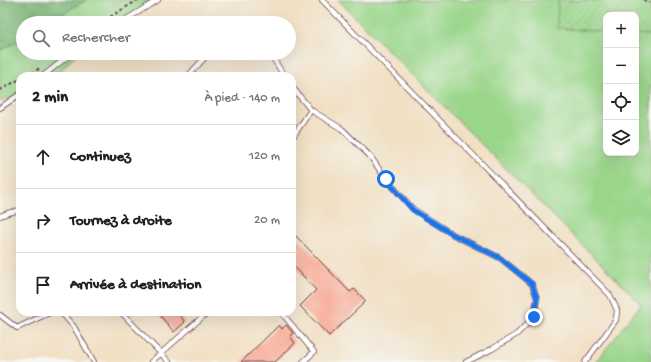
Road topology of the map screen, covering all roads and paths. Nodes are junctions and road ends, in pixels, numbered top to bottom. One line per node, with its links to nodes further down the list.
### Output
1 (138, 0): 6 (path)
2 (158, 0): 7 (lane)
3 (322, 0): 35 (lane)
4 (644, 0): 5 (path)
5 (651, 3)
6 (112, 16)
7 (132, 16)
8 (63, 60): 11 (lane)
9 (202, 60): 12 (lane)
10 (274, 60): 13 (lane)
11 (48, 72)
12 (191, 72)
13 (282, 72)
14 (16, 81): 15 (path)
15 (0, 90)
16 (296, 92): 19 (lane)
17 (16, 97): 18 (lane)
18 (0, 108)
19 (311, 110): 20 (lane); 34 (lane)
20 (296, 132)
21 (16, 211): 22 (lane)
22 (0, 216)
23 (0, 315): 24 (lane)
24 (42, 316)
25 (64, 316): 30 (lane)
26 (125, 316): 29 (lane)
27 (203, 316): 29 (lane)
28 (285, 316): 33 (lane)
29 (161, 353): 31 (lane); 32 (lane)
30 (94, 362)
31 (151, 362)
32 (169, 362)
33 (303, 362)
34 (466, 362)
35 (585, 362)

